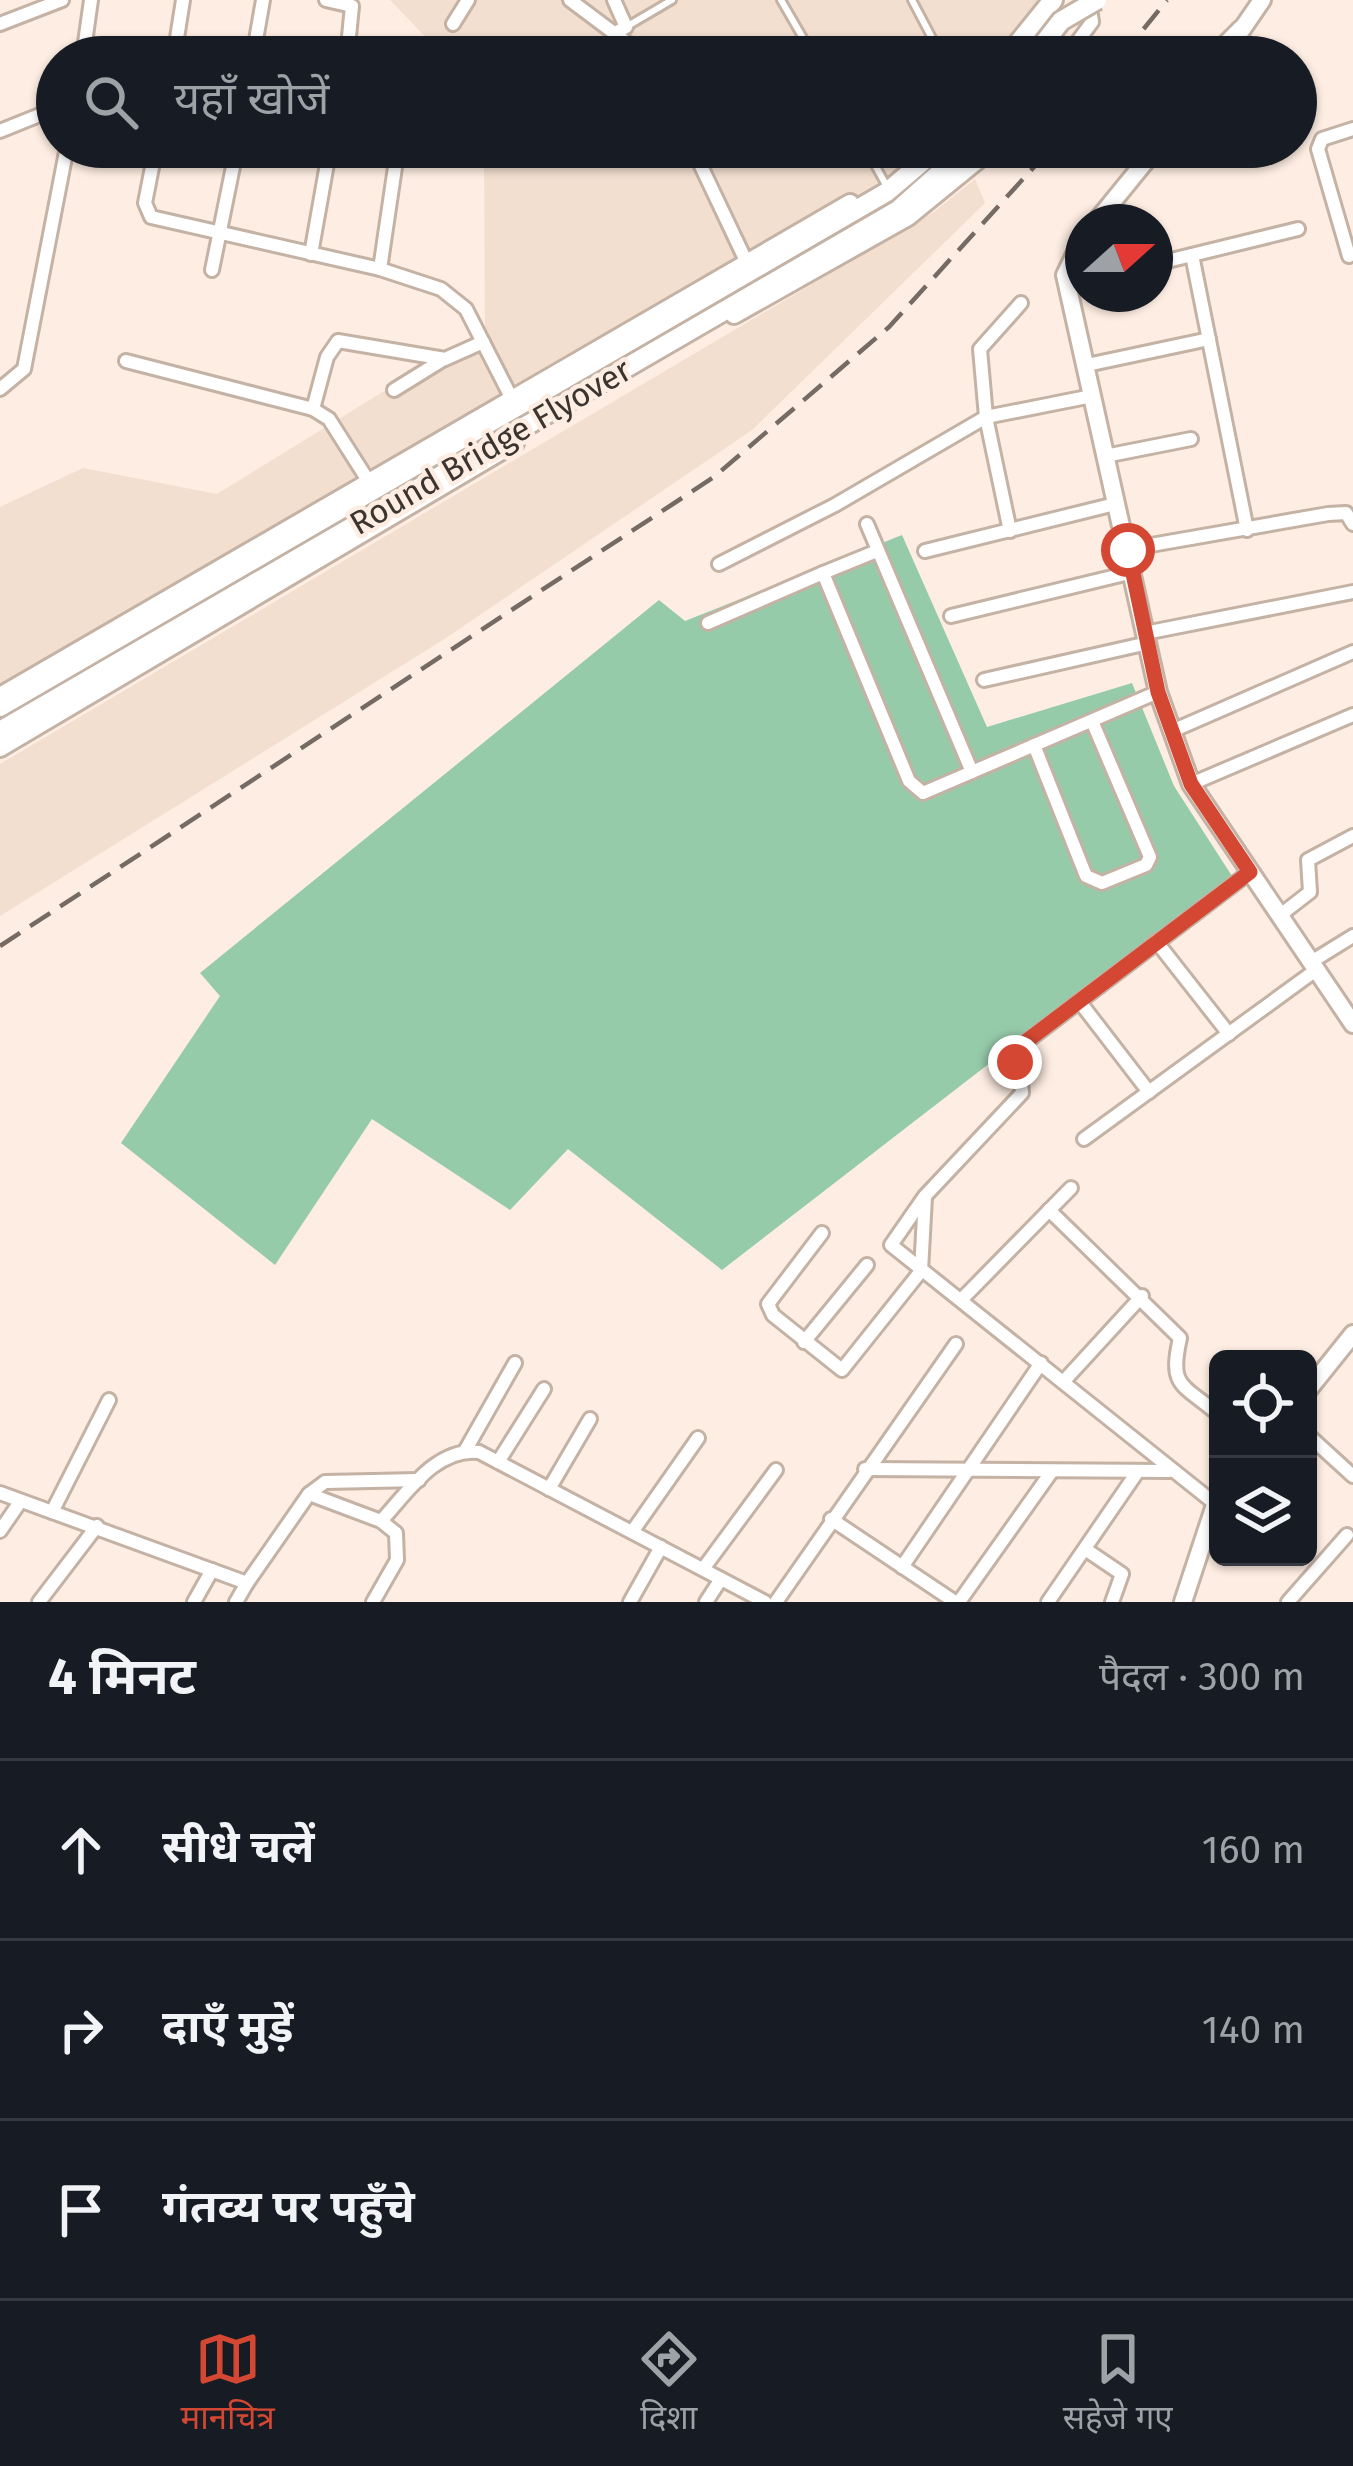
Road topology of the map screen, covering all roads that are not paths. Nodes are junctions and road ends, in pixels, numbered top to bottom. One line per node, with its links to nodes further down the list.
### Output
1 (62, 0): 17 (street)
2 (91, 0): 20 (street)
3 (183, 0): 21 (street)
4 (263, 0): 22 (street)
5 (326, 0): 23 (street)
6 (468, 0): 16 (street)
7 (570, 0): 19 (street)
8 (614, 0): 19 (street)
9 (672, 0): 19 (lane)
10 (782, 0): 25 (lane)
11 (912, 0): 26 (lane)
12 (1043, 0): 27 (street)
13 (1053, 0): 28 (main road)
14 (1093, 0): 29 (main road, bridge); 30 (street)
15 (1262, 0): 18 (street)
16 (453, 23)
17 (0, 24)
18 (1246, 24): 31 (street); 32 (street)
19 (621, 29): 24 (street)
20 (86, 36)
21 (177, 36)
22 (257, 36)
23 (349, 36)
24 (627, 36)
25 (802, 36)
26 (931, 36)
27 (1018, 36)
28 (1021, 36)
29 (1049, 36)
30 (1082, 36)
31 (1227, 36)
32 (1238, 36)
33 (36, 116): 35 (street)
34 (1353, 130): 54 (street)
35 (0, 131)
36 (63, 168): 66 (street)
37 (152, 168): 51 (street)
38 (233, 168): 51 (street)
39 (326, 168): 52 (street)
40 (395, 168): 57 (street)
41 (702, 168): 56 (street)
42 (877, 168): 48 (lane)
43 (903, 168): 48 (street)
44 (915, 168): 94 (main road, Round Bridge Flyover)
45 (945, 168): 97 (main road, Round Bridge Flyover)
46 (969, 168): 100 (street)
47 (1140, 168): 49 (street)
48 (885, 183): 56 (street)
49 (1111, 204)
50 (1298, 229): 53 (street)
51 (221, 234): 52 (street); 58 (street)
52 (311, 254): 57 (street)
53 (1192, 255): 55 (street); 61 (street)
54 (1349, 256)
55 (1173, 260)
56 (747, 263): 69 (street)
57 (380, 269): 62 (street)
58 (212, 270)
59 (1021, 303): 71 (street)
60 (1074, 312): 65 (street)
61 (1209, 339): 65 (street); 78 (street)
62 (483, 342): 63 (street); 69 (street)
63 (445, 359): 67 (street); 70 (street)
64 (126, 361): 70 (street)
65 (1087, 365): 68 (street)
66 (0, 389)
67 (394, 390)
68 (1092, 396): 71 (street); 73 (street)
69 (512, 399): 74 (street)
70 (313, 410): 74 (street)
71 (986, 417): 79 (street); 83 (street)
72 (1191, 439): 73 (street)
73 (1105, 456): 75 (street)
74 (369, 482): 93 (street)
75 (1115, 504): 79 (street); 80 (street)
76 (867, 524): 81 (street)
77 (1353, 524): 78 (street)
78 (1247, 530): 80 (street)
79 (1010, 531): 82 (street)
80 (1128, 550): 84 (street)
81 (877, 551): 85 (street); 101 (street)
82 (925, 551)
83 (718, 564)
84 (1133, 572): 87 (street); 89 (street)
85 (823, 573): 88 (street); 101 (street)
86 (1353, 592): 89 (street)
87 (952, 616)
88 (708, 623)
89 (1147, 638): 91 (street); 92 (street)
90 (1353, 652): 98 (street)
91 (984, 680)
92 (1158, 692): 96 (street); 98 (street)
93 (0, 697)
94 (0, 707)
95 (1353, 715): 102 (street)
96 (1092, 721): 99 (street); 99 (street)
97 (0, 731)
98 (1172, 731): 102 (street)
99 (1034, 745): 101 (street)
100 (0, 748)
101 (972, 772)
102 (1191, 784): 104 (street)
103 (1353, 836): 105 (street)
104 (1250, 872): 105 (street); 107 (street)
105 (1280, 916): 108 (street)
106 (1353, 936): 108 (street)
107 (1156, 941): 109 (street); 111 (street)
108 (1313, 966): 110 (street); 111 (street)
109 (1079, 1001): 112 (street); 115 (street)
110 (1350, 1015)
111 (1229, 1034): 112 (street)
112 (1149, 1092): 113 (street)
113 (1084, 1139)
114 (1071, 1188): 116 (street)
115 (925, 1196): 119 (street); 119 (street)
116 (1049, 1210): 120 (street); 121 (street)
117 (822, 1234): 123 (street)
118 (867, 1265): 123 (street)
119 (922, 1271): 121 (street); 123 (street)
120 (1142, 1296): 128 (street); 132 (street)
121 (961, 1300): 127 (street)
122 (1353, 1334): 125 (street)
123 (804, 1342)
124 (956, 1344): 138 (street)
125 (1347, 1357): 129 (street)
126 (515, 1363): 136 (street)
127 (1041, 1363): 128 (street); 140 (street)
128 (1064, 1381): 143 (street)
129 (1317, 1382)
130 (544, 1389): 137 (street)
131 (109, 1400): 151 (street)
132 (1209, 1406)
133 (590, 1419): 146 (street)
134 (698, 1438): 157 (street)
135 (1317, 1443): 144 (street)
136 (465, 1451): 137 (street); 145 (street)
137 (498, 1462): 146 (street)
138 (865, 1469): 140 (street); 152 (street)
139 (776, 1470): 162 (street)
140 (967, 1471): 141 (street); 161 (street)
141 (1052, 1471): 142 (street); 174 (street)
142 (1138, 1471): 143 (street); 160 (street)
143 (1171, 1471): 149 (street)
144 (1353, 1476)
145 (419, 1480): 148 (street); 153 (street)
146 (549, 1489): 157 (street)
147 (0, 1493): 150 (street)
148 (309, 1494): 153 (street); 165 (street)
149 (1209, 1495)
150 (20, 1502): 151 (street); 156 (street)
151 (52, 1512): 155 (street)
152 (832, 1519): 161 (street); 173 (street)
153 (381, 1521): 169 (street)
154 (1209, 1521): 177 (street)
155 (97, 1526): 163 (street); 166 (street)
156 (0, 1531)
157 (632, 1532): 159 (street)
158 (1347, 1535): 178 (street)
159 (661, 1547): 162 (street); 170 (street)
160 (1085, 1549): 175 (street); 176 (street)
161 (902, 1567): 174 (street)
162 (703, 1569): 164 (street)
163 (212, 1570): 165 (street); 167 (street)
164 (721, 1579): 171 (street); 172 (street)
165 (247, 1583): 168 (street)
166 (39, 1602)
167 (194, 1602)
168 (236, 1602)
169 (373, 1602)
170 (630, 1602)
171 (706, 1602)
172 (765, 1602)
173 (776, 1602)
174 (957, 1602)
175 (1048, 1602)
176 (1112, 1602)
177 (1183, 1602)
178 (1288, 1602)

